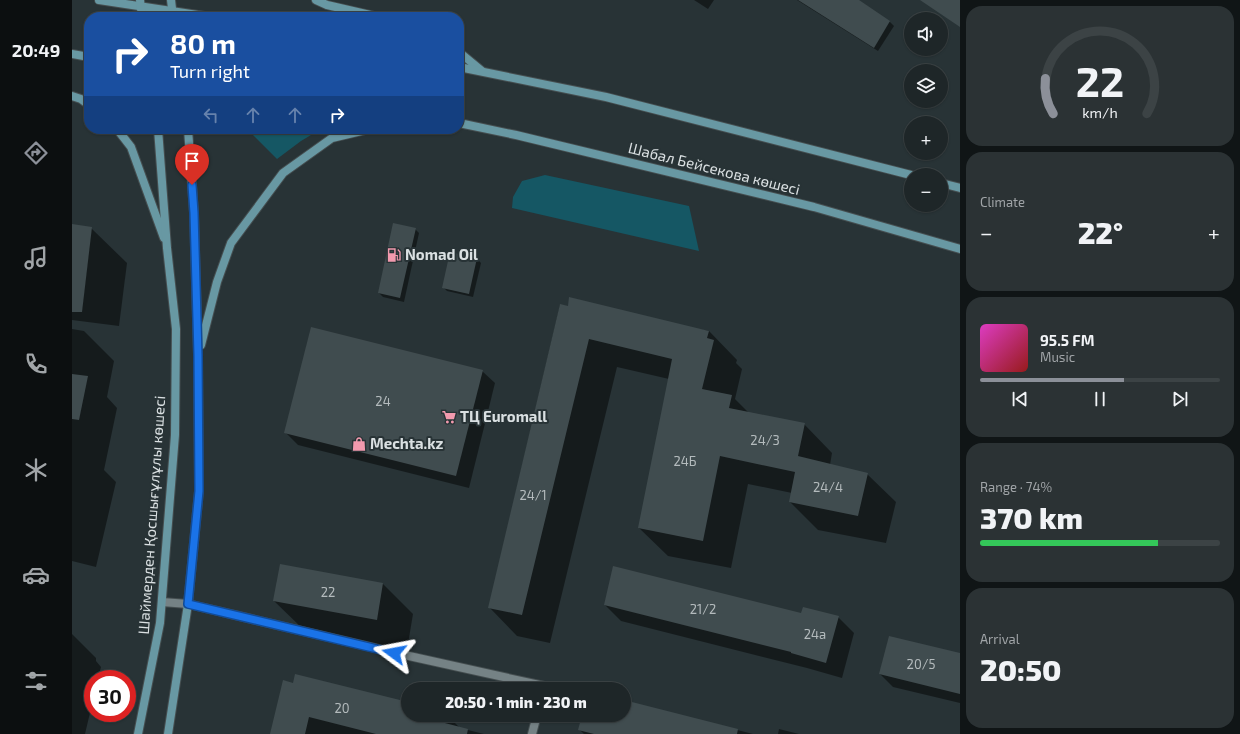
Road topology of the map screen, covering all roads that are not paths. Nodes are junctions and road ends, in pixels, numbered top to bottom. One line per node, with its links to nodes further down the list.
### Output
1 (99, 0): 4 (main road)
2 (171, 0): 6 (main road)
3 (316, 0): 7 (main road)
4 (140, 3): 5 (main road)
5 (167, 12)
6 (173, 12)
7 (359, 12)
8 (72, 54): 9 (main road)
9 (84, 55)
10 (464, 56): 12 (main road)
11 (464, 68): 12 (main road)
12 (482, 72): 20 (main road)
13 (72, 96): 14 (main road)
14 (84, 101)
15 (464, 124): 24 (main road, Шабал Бейсекова көшесі)
16 (121, 134): 23 (main road)
17 (158, 134): 23 (main road, Шаймерден Қосшығұлұлы көшесі)
18 (188, 134): 25 (main road)
19 (349, 134): 25 (main road)
20 (904, 173)
21 (948, 185): 22 (main road)
22 (960, 188)
23 (167, 248): 26 (main road, Шаймерден Қосшығұлұлы көшесі)
24 (960, 249)
25 (198, 355): 27 (main road)
26 (162, 602): 27 (street); 30 (main road, Шаймерден Қосшығұлұлы көшесі)
27 (188, 604): 28 (street); 31 (main road)
28 (526, 682)
29 (535, 722): 32 (street)
30 (138, 734)
31 (168, 734)
32 (532, 734)

